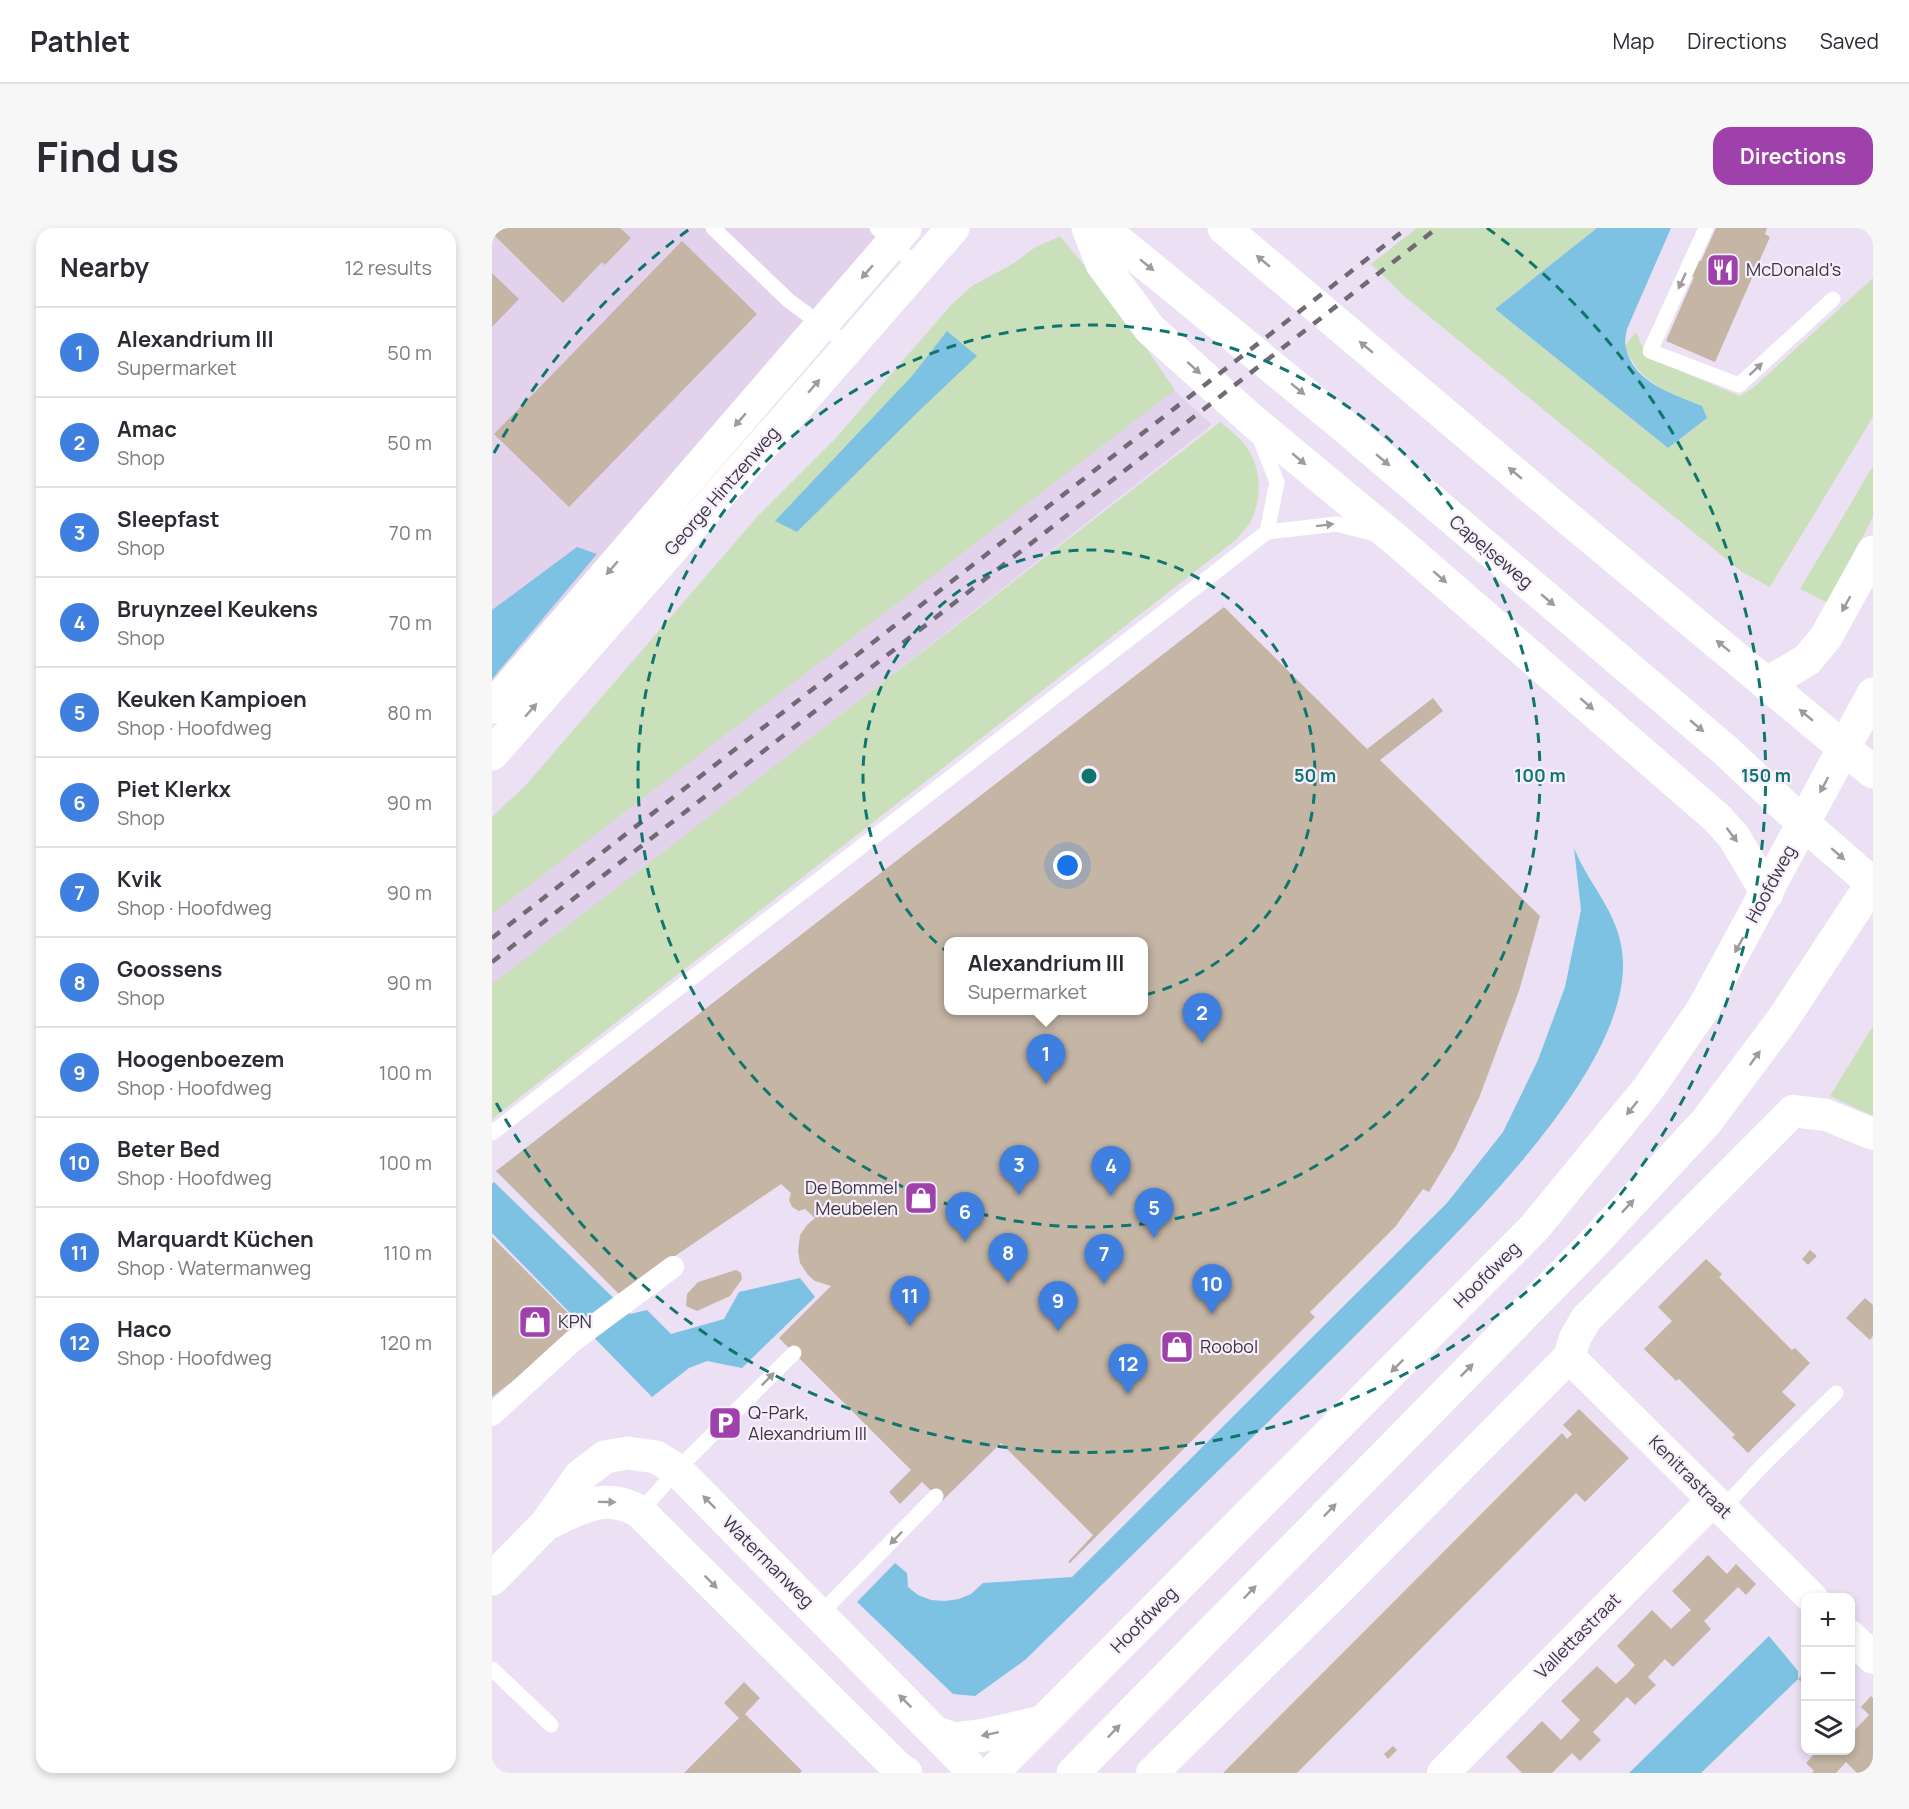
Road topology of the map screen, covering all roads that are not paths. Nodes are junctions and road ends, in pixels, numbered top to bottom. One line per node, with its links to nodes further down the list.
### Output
1 (713, 228): 10 (lane)
2 (953, 228): 8 (main road, George Hintzenweg)
3 (1088, 228): 12 (main road, one-way to 12)
4 (1102, 228): 22 (main road, Capelseweg, one-way to 22)
5 (1224, 228): 16 (main road, one-way to 5)
6 (1706, 228): 9 (lane, one-way to 9)
7 (892, 233): 8 (lane); 10 (main road, George Hintzenweg, one-way to 10)
8 (918, 268): 11 (main road, George Hintzenweg)
9 (1833, 299)
10 (822, 324): 11 (lane); 18 (main road, George Hintzenweg, one-way to 18)
11 (850, 346): 20 (main road, George Hintzenweg, one-way to 11)
12 (1254, 422): 13 (lane); 14 (main road, one-way to 14)
13 (1267, 532): 14 (lane, one-way to 14); 25 (lane)
14 (1395, 539): 24 (main road, one-way to 24)
15 (1873, 552): 16 (main road, one-way to 16)
16 (1768, 683): 19 (main road, one-way to 16)
17 (1873, 694): 19 (main road, Hoofdweg)
18 (492, 707)
19 (1845, 747): 21 (main road); 22 (main road, Hoofdweg, one-way to 22)
20 (492, 754)
21 (1873, 771)
22 (1804, 824): 23 (main road, Capelseweg, one-way to 23); 24 (main road, Hoofdweg)
23 (1873, 883): 49 (main road, one-way to 23)
24 (1767, 893): 43 (main road, Hoofdweg, one-way to 43)
25 (492, 1133)
26 (1873, 1134): 29 (street)
27 (673, 1267): 31 (street)
28 (794, 1353): 32 (lane, one-way to 28)
29 (1569, 1357): 34 (street, Kenitrastraat); 50 (street)
30 (1836, 1393): 34 (lane)
31 (492, 1414)
32 (677, 1470): 35 (lane); 36 (main road, Watermanweg); 39 (main road, Watermanweg, one-way to 32)
33 (936, 1496): 39 (lane, one-way to 39)
34 (1718, 1504): 38 (street, Kenitrastraat); 51 (street, Vallettastraat)
35 (640, 1512): 36 (main road, Watermanweg, one-way to 35); 46 (main road, Watermanweg, one-way to 46)
36 (546, 1524): 37 (main road, Watermanweg)
37 (492, 1579)
38 (1807, 1593)
39 (820, 1614): 45 (main road, Watermanweg, one-way to 39)
40 (1855, 1640): 41 (street)
41 (1873, 1658)
42 (492, 1668): 44 (lane)
43 (1042, 1722): 45 (main road, one-way to 45); 48 (main road, Hoofdweg)
44 (551, 1725)
45 (939, 1734): 47 (main road, Watermanweg)
46 (901, 1771)
47 (975, 1773)
48 (992, 1773)
49 (1073, 1773)
50 (1152, 1773)
51 (1443, 1773)

